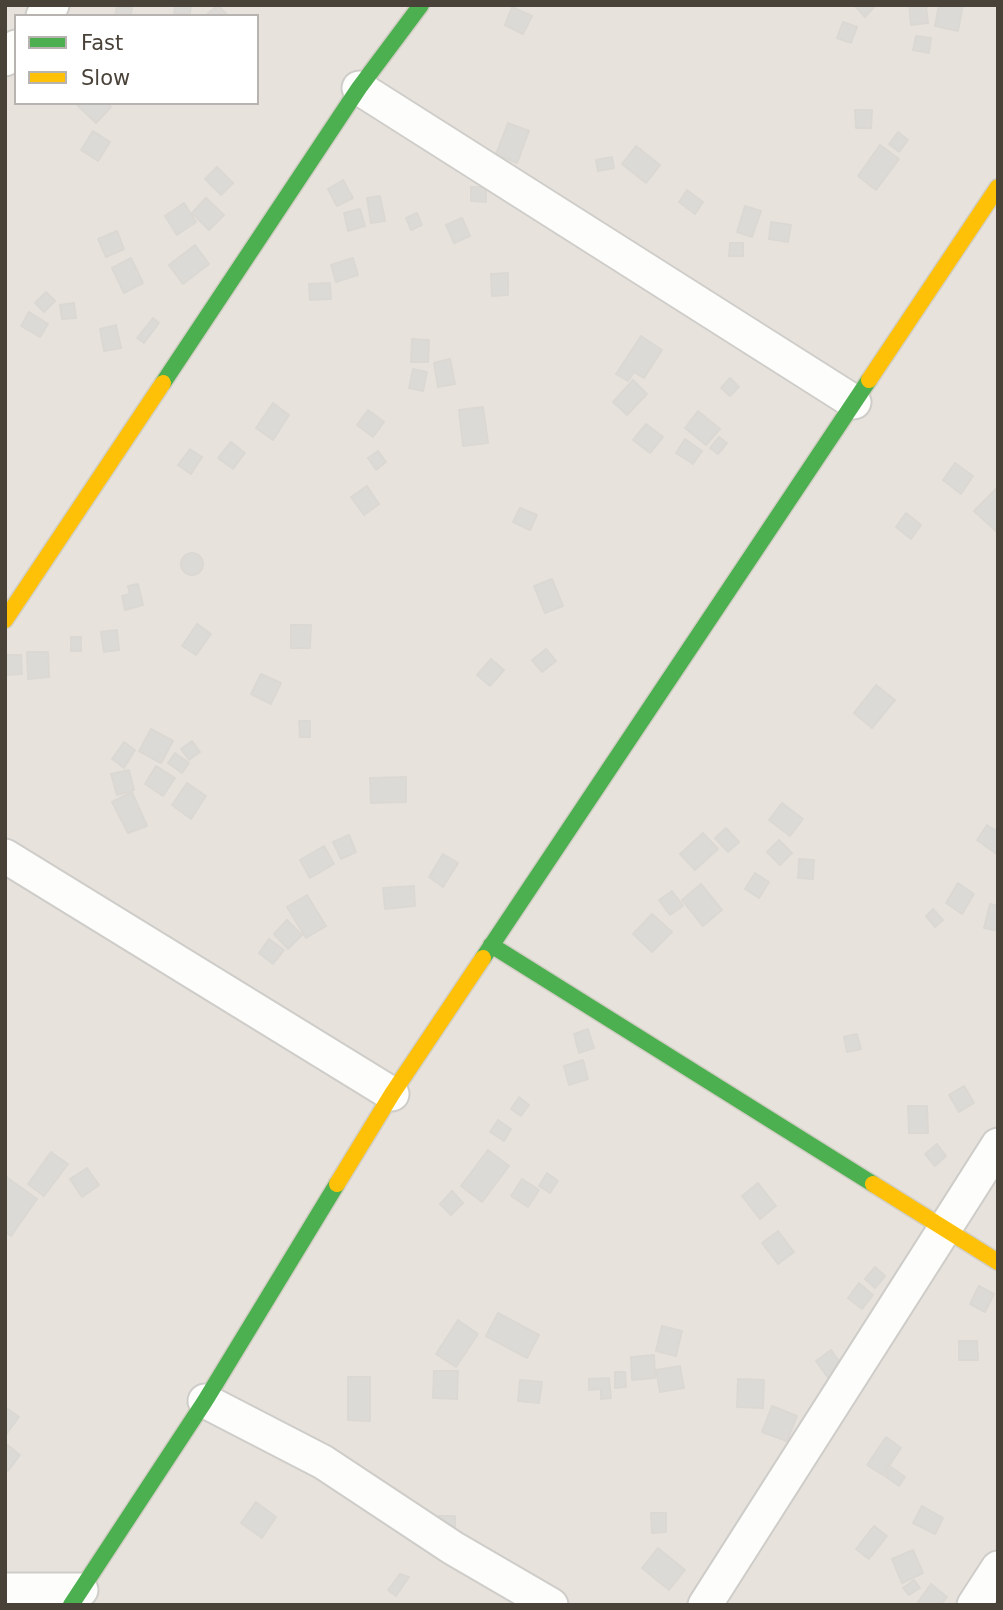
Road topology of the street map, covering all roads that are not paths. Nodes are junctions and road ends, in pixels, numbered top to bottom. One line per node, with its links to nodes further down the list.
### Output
1 (421, 5): 2 (street)
2 (359, 88): 4 (street); 5 (street)
3 (998, 187): 4 (street)
4 (854, 402): 7 (street)
5 (5, 620)
6 (5, 856): 8 (street)
7 (491, 945): 8 (street); 10 (street)
8 (392, 1094): 12 (street)
9 (998, 1145): 10 (street)
10 (944, 1228): 11 (street); 17 (street)
11 (998, 1262)
12 (205, 1401): 15 (street); 16 (street)
13 (998, 1568): 18 (street)
14 (5, 1590): 15 (street)
15 (76, 1597)
16 (551, 1605)
17 (705, 1605)
18 (974, 1605)

